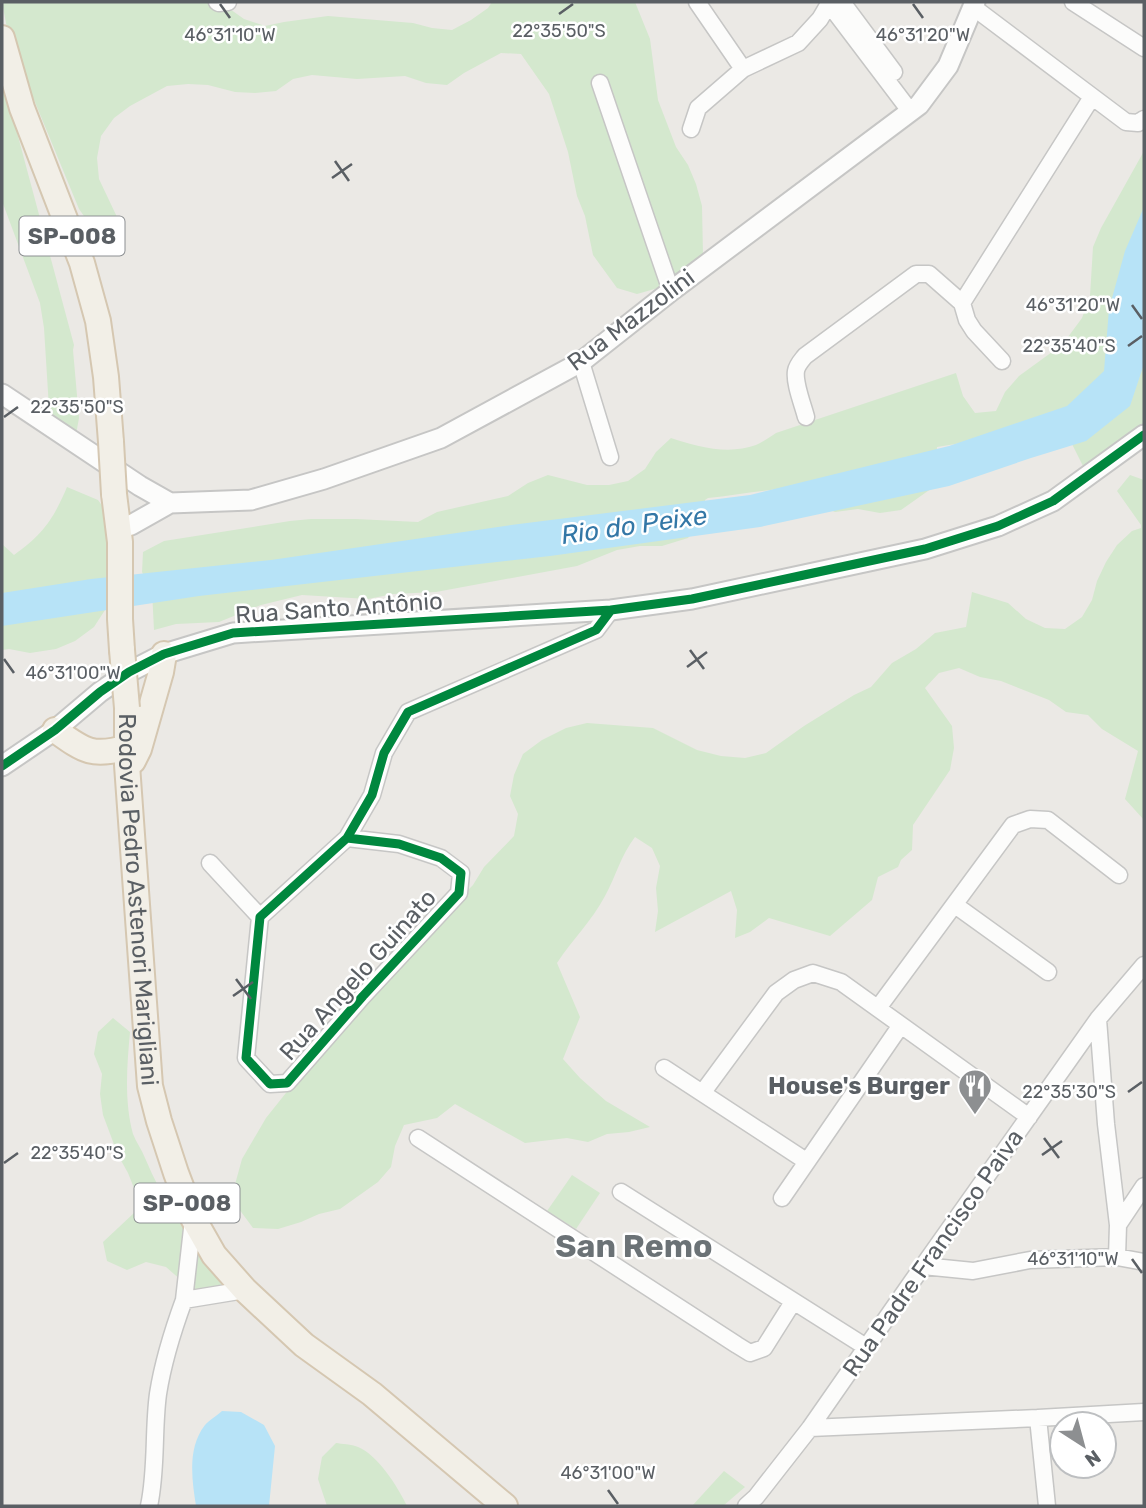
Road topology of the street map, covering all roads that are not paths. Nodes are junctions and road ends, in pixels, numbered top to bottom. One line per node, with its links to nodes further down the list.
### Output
1 (217, 2): 2 (street)
2 (229, 2)
3 (697, 2): 9 (street)
4 (833, 2): 9 (street); 12 (street)
5 (1073, 2): 8 (street)
6 (974, 4): 11 (street); 12 (street, Rua Mazzolini)
7 (2, 38): 24 (main road, Rodovia Pedro Astenori Marigliani / SP-008, bridge)
8 (1144, 48)
9 (743, 69): 14 (street)
10 (600, 83): 15 (street)
11 (1092, 97): 13 (street); 16 (street)
12 (915, 108): 15 (street, Rua Mazzolini)
13 (1144, 119)
14 (691, 129)
15 (671, 291): 18 (street, Rua Mazzolini)
16 (962, 303): 17 (street); 20 (street)
17 (1003, 361)
18 (582, 362): 22 (street); 23 (street, Rua Mazzolini)
19 (2, 394): 23 (street)
20 (806, 417)
21 (1144, 435): 25 (street, Rua Santo Antônio)
22 (610, 457)
23 (170, 503): 24 (street, Rua Mazzolini)
24 (120, 535): 28 (main road, Rodovia Pedro Astenori Marigliani / SP-008, bridge)
25 (611, 610): 26 (street, Rua Santo Antônio); 30 (street)
26 (164, 654): 27 (street, Rua Santo Antônio); 28 (main road)
27 (55, 730): 28 (main road); 29 (street, Rua Santo Antônio)
28 (127, 756): 48 (main road, Rodovia Pedro Astenori Marigliani / SP-008)
29 (2, 766)
30 (347, 838): 34 (street); 34 (street, Rua Angelo Guinato)
31 (210, 863): 34 (street)
32 (1119, 876): 33 (street)
33 (955, 905): 36 (street); 37 (street)
34 (260, 917)
35 (1144, 965): 38 (street, Rua Padre Francisco Paiva)
36 (1048, 972)
37 (878, 1009): 39 (street); 41 (street)
38 (1098, 1019): 42 (street, Rua Padre Francisco Paiva); 49 (street)
39 (899, 1028): 42 (street); 44 (street)
40 (664, 1068): 41 (street)
41 (704, 1093): 44 (street)
42 (1029, 1117): 52 (street, Rua Padre Francisco Paiva)
43 (418, 1138): 55 (street)
44 (806, 1161): 47 (street)
45 (1144, 1186): 49 (street)
46 (621, 1192): 55 (street)
47 (782, 1198)
48 (193, 1218): 53 (main road, Rodovia Pedro Astenori Marigliani / SP-008); 54 (street)
49 (1118, 1225): 50 (street)
50 (1117, 1257): 51 (street); 52 (street)
51 (1144, 1262)
52 (923, 1266): 56 (street, Rua Padre Francisco Paiva)
53 (245, 1290): 54 (street); 61 (main road, Rodovia Pedro Astenori Marigliani / SP-008)
54 (184, 1300): 60 (street)
55 (793, 1302): 56 (street)
56 (866, 1347): 59 (street, Rua Padre Francisco Paiva)
57 (1144, 1412): 58 (street)
58 (1038, 1418): 59 (street); 63 (street)
59 (810, 1428): 62 (street, Rua Padre Francisco Paiva)
60 (149, 1506)
61 (505, 1506)
62 (746, 1506)
63 (1047, 1506)

